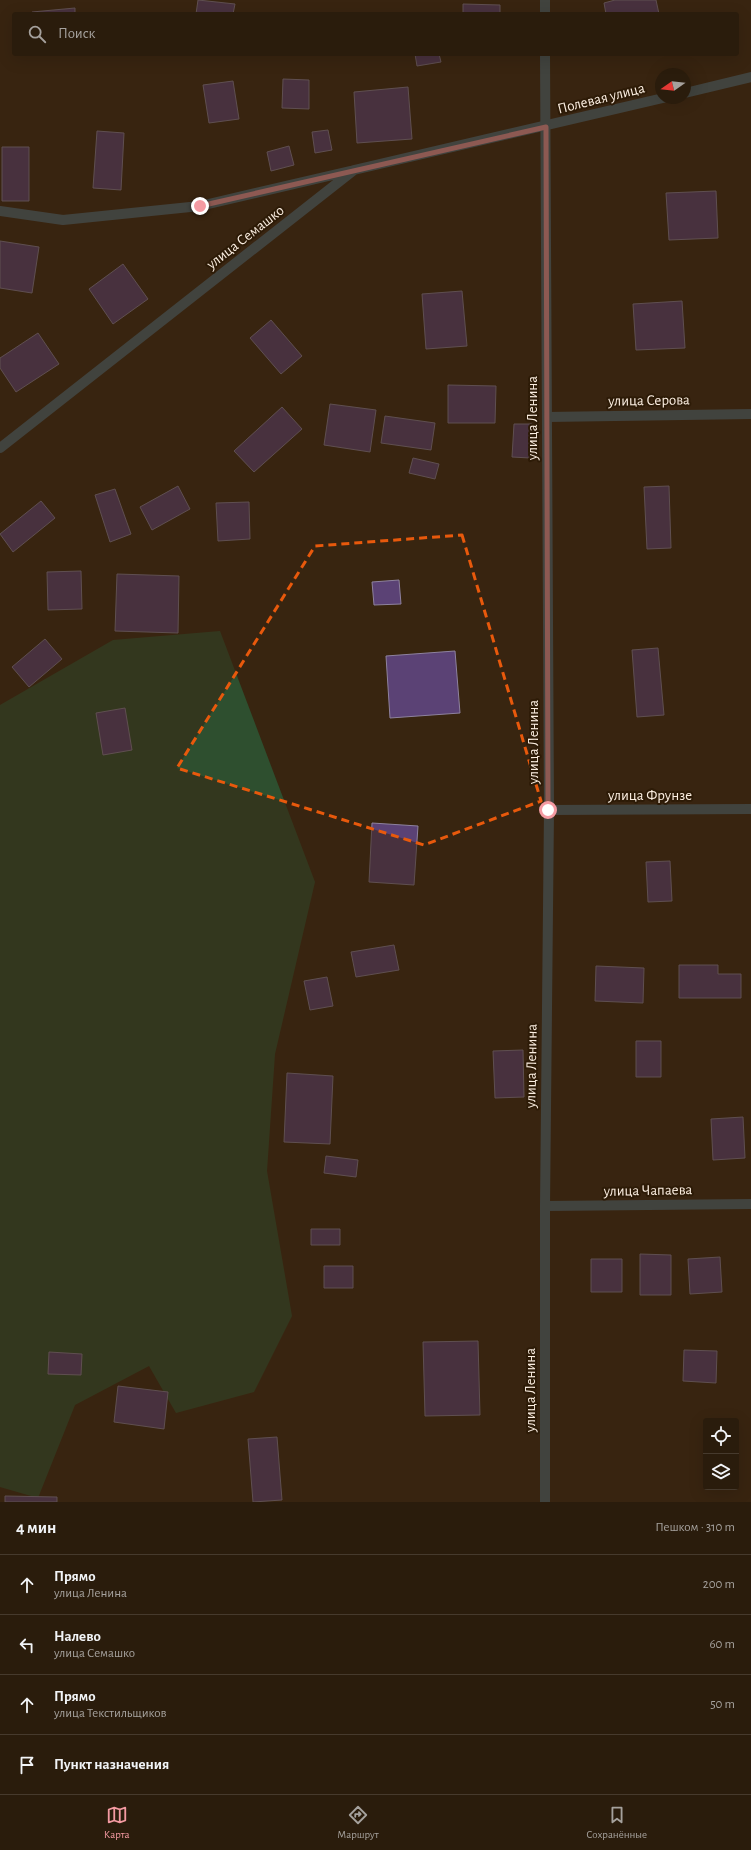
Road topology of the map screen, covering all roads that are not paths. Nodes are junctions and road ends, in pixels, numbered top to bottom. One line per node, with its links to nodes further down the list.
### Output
1 (545, 0): 2 (street)
2 (545, 12)
3 (545, 56): 7 (street, улица Ленина)
4 (751, 76): 5 (street)
5 (691, 91)
6 (655, 100): 7 (street, Полевая улица)
7 (546, 127): 8 (street, улица Семашко); 11 (street, улица Ленина)
8 (354, 170): 9 (street); 12 (street, улица Семашко)
9 (0, 211)
10 (751, 414): 11 (street, улица Серова)
11 (547, 417): 14 (street, улица Ленина)
12 (0, 448)
13 (751, 809): 14 (street, улица Фрунзе)
14 (548, 810): 16 (street, улица Ленина)
15 (751, 1204): 16 (street, улица Чапаева)
16 (544, 1206): 17 (street, улица Ленина)
17 (545, 1502)

